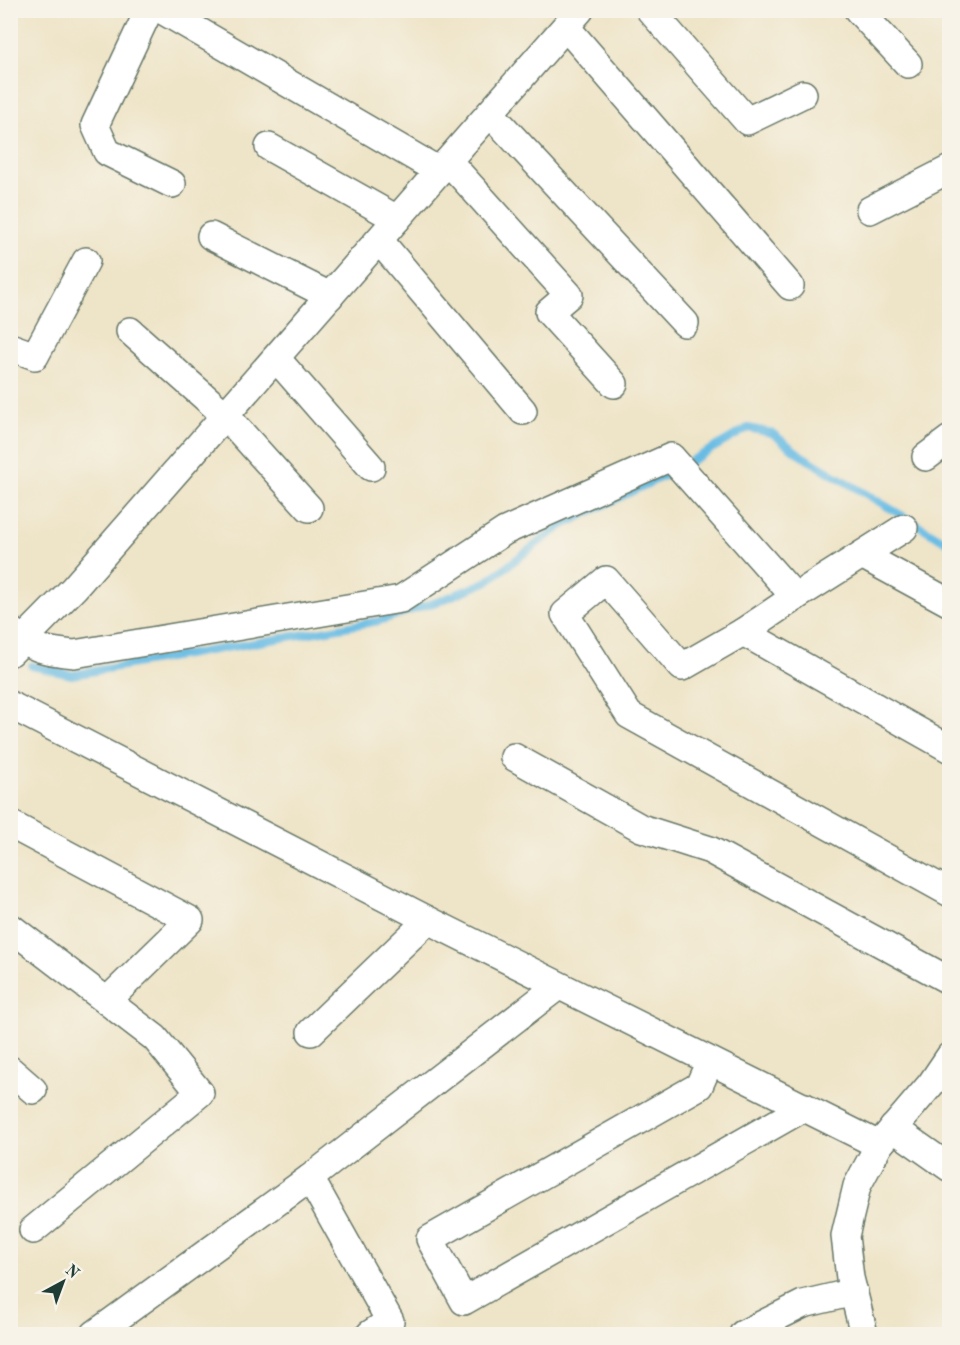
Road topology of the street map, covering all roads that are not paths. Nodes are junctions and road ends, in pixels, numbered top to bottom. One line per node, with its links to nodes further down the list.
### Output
1 (149, 10): 12 (street)
2 (162, 10): 10 (street)
3 (650, 10): 7 (street)
4 (858, 10): 6 (street)
5 (573, 19): 8 (street); 18 (street)
6 (908, 64)
7 (803, 94)
8 (490, 113): 10 (street); 20 (street)
9 (269, 147): 14 (street)
10 (444, 166): 14 (street); 24 (street)
11 (950, 169): 13 (street)
12 (172, 184)
13 (870, 210)
14 (397, 219): 16 (street)
15 (211, 236): 19 (street)
16 (379, 240): 19 (street); 25 (street)
17 (86, 261): 22 (street)
18 (790, 286)
19 (330, 296): 23 (street)
20 (685, 323)
21 (130, 332): 26 (street)
22 (10, 353)
23 (276, 358): 26 (street); 29 (street)
24 (614, 384)
25 (523, 411)
26 (225, 415): 30 (street); 36 (street)
27 (950, 439): 28 (street)
28 (926, 457)
29 (371, 468)
30 (309, 508)
31 (904, 528): 32 (street)
32 (862, 555): 33 (street); 34 (street)
33 (795, 597): 35 (street); 36 (street)
34 (950, 603)
35 (743, 632): 38 (street); 41 (street)
36 (14, 641)
37 (10, 705): 42 (street)
38 (950, 749)
39 (514, 757): 44 (street)
40 (10, 824): 46 (street)
41 (950, 893)
42 (428, 920): 45 (street); 47 (street)
43 (10, 927): 46 (street)
44 (950, 981)
45 (558, 986): 49 (street); 55 (street)
46 (107, 1001): 56 (street)
47 (310, 1032)
48 (950, 1056): 53 (street)
49 (710, 1061): 52 (street); 52 (street)
50 (10, 1070): 51 (street)
51 (33, 1089)
52 (805, 1107): 53 (street)
53 (886, 1136): 54 (street); 57 (street)
54 (950, 1168)
55 (310, 1178): 58 (street); 59 (street)
56 (33, 1230)
57 (854, 1292): 60 (street); 61 (street)
58 (94, 1335)
59 (370, 1335)
60 (743, 1335)
61 (864, 1335)

